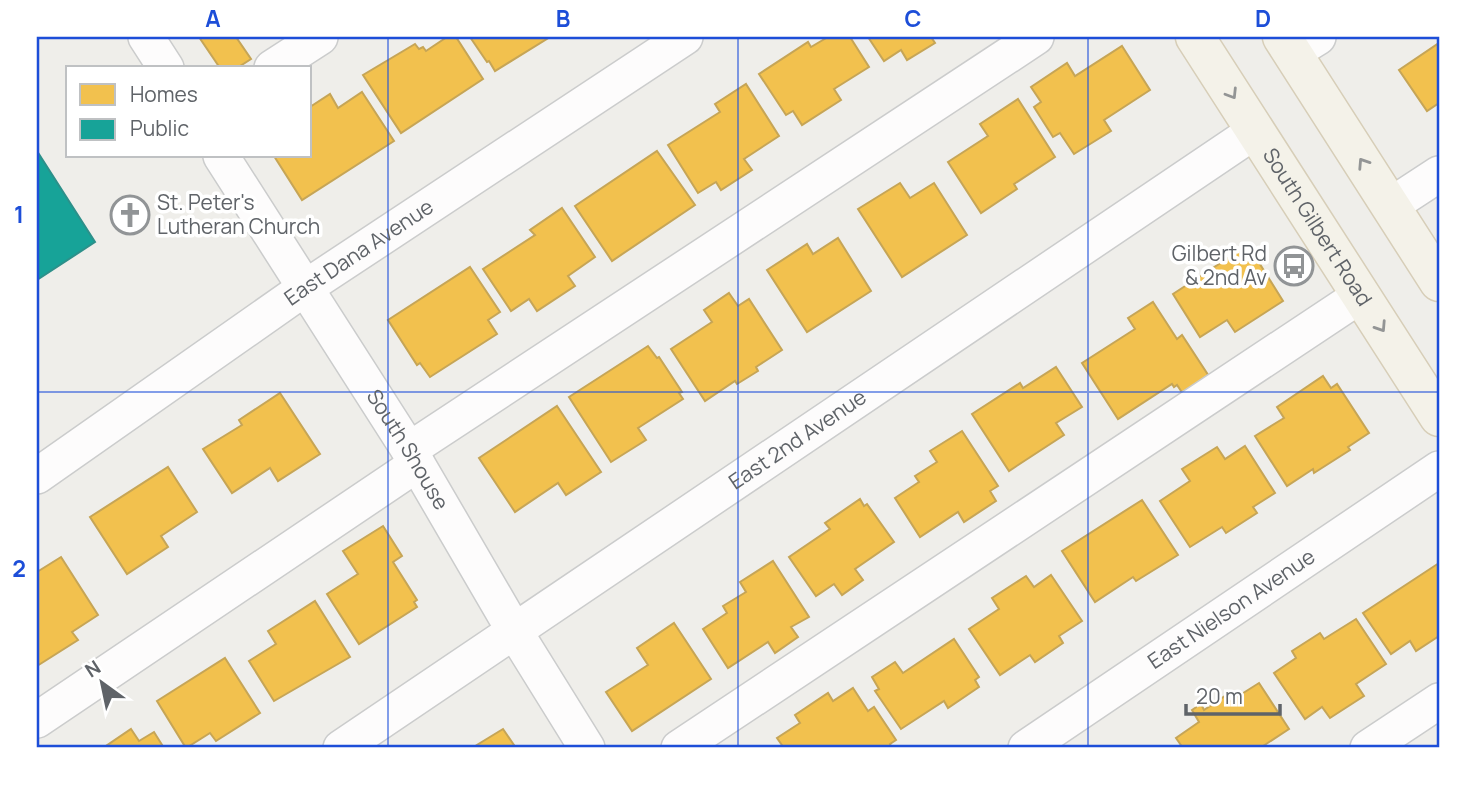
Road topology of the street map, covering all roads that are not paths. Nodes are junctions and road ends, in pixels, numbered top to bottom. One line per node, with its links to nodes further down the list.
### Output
1 (146, 37): 7 (street)
2 (320, 37): 8 (street)
3 (685, 37): 14 (street, East Dana Avenue)
4 (1036, 37): 17 (street)
5 (1195, 37): 9 (main road, South Gilbert Road, one-way to 9)
6 (1297, 42): 12 (main road, one-way to 6)
7 (165, 66)
8 (275, 66)
9 (1255, 131): 15 (main road, South Gilbert Road); 20 (street, East 2nd Avenue)
10 (222, 158): 14 (street, South Shouse)
11 (1439, 174): 12 (street)
12 (1390, 206): 13 (main road)
13 (1439, 282)
14 (304, 288): 17 (street, South Shouse); 19 (street, East Dana Avenue)
15 (1361, 295): 16 (main road, South Gilbert Road, one-way to 16); 25 (street)
16 (1439, 417)
17 (413, 457): 20 (street, South Shouse); 22 (street)
18 (1439, 469): 26 (street, East Nielson Avenue)
19 (37, 476)
20 (514, 632): 23 (street, East 2nd Avenue); 24 (street, South Shouse)
21 (1439, 701): 27 (street)
22 (37, 720)
23 (341, 748)
24 (587, 748)
25 (679, 748)
26 (1026, 748)
27 (1368, 748)

